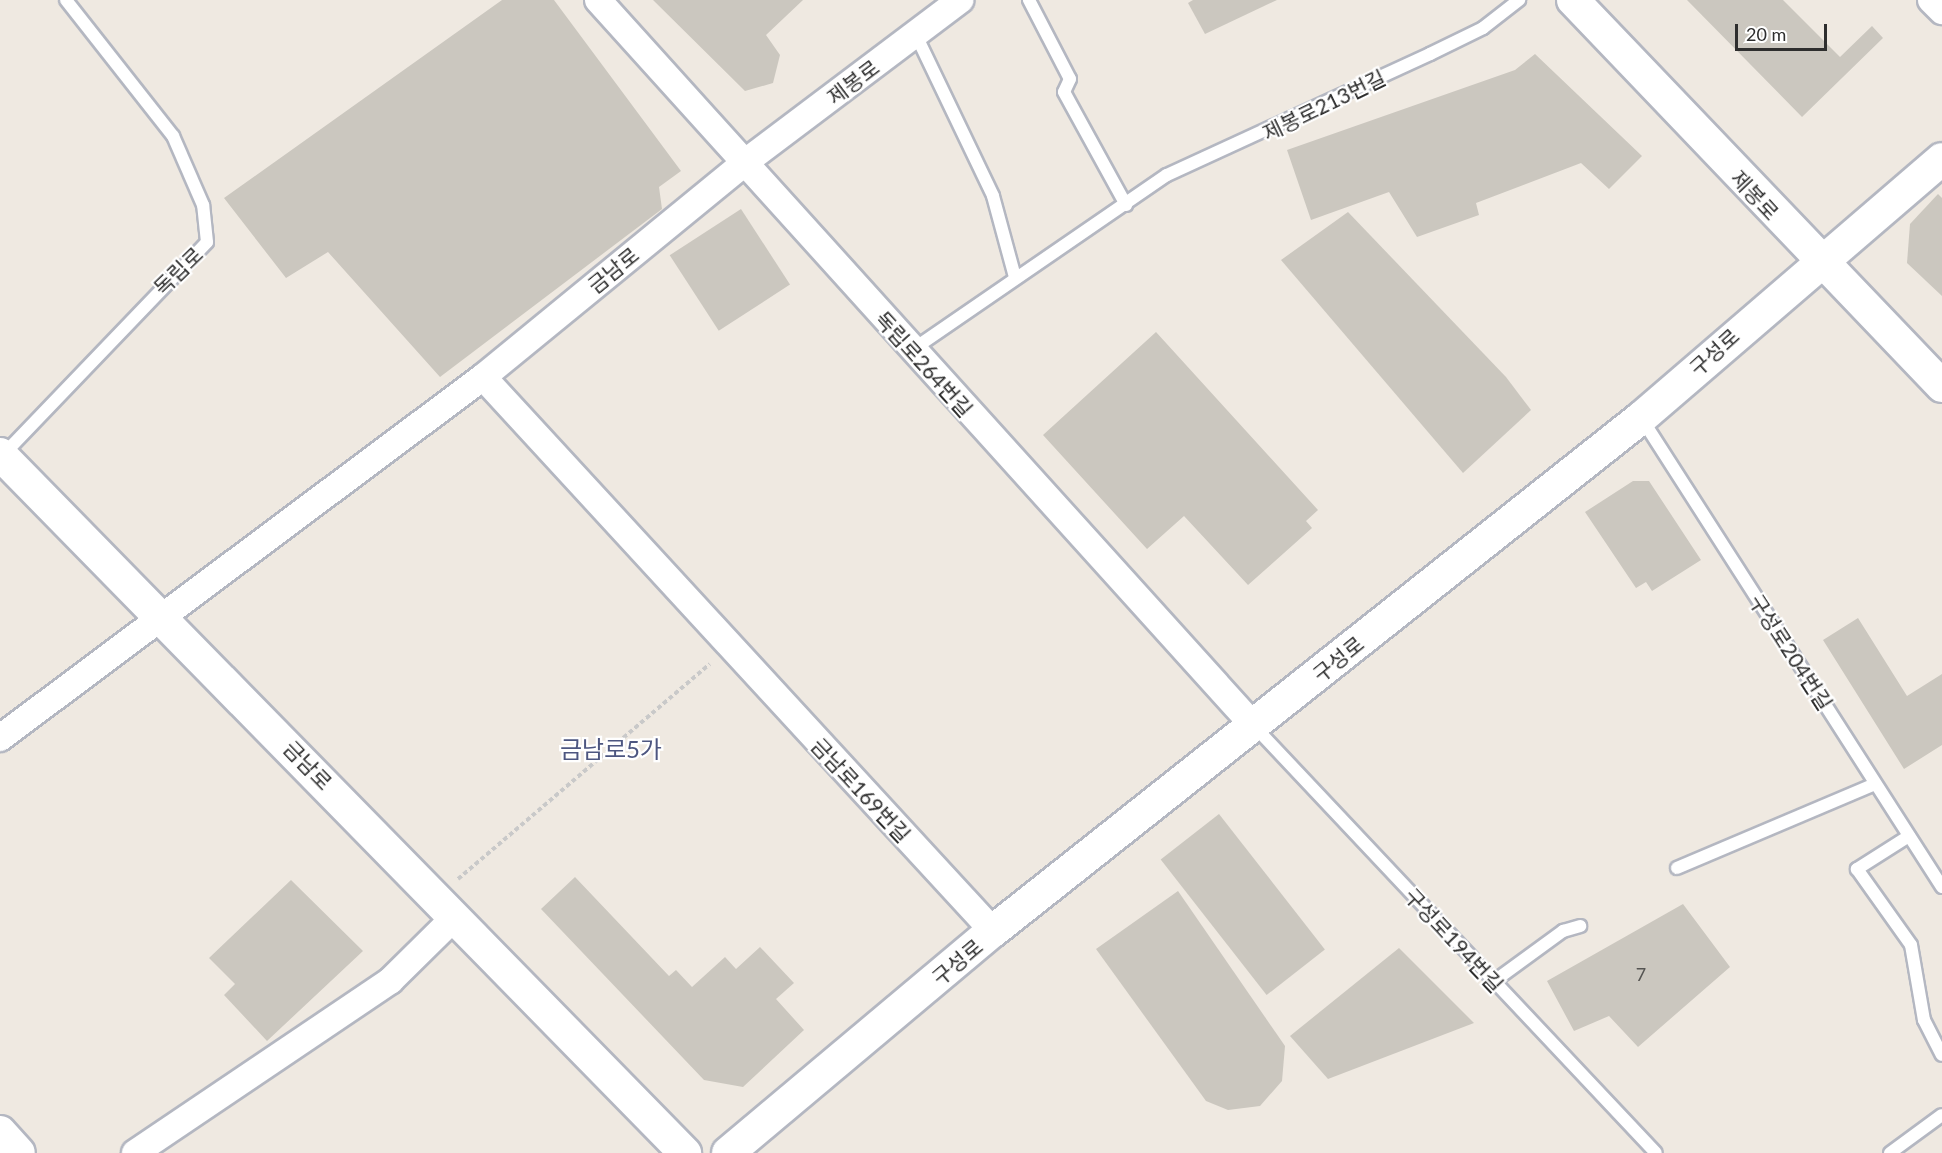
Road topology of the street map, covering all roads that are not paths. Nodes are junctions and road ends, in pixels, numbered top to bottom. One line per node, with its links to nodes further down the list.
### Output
1 (66, 0): 19 (lane, 독립로)
2 (597, 0): 11 (street, 독립로264번길)
3 (960, 0): 9 (street, 제봉로)
4 (1029, 0): 12 (lane)
5 (1519, 0): 12 (lane, 제봉로213번길)
6 (1573, 0): 13 (street, 제봉로)
7 (1931, 0): 8 (street)
8 (1942, 11)
9 (916, 35): 11 (street, 제봉로); 14 (lane)
10 (1942, 159): 13 (street, 구성로)
11 (744, 163): 15 (street, 독립로264번길); 16 (street, 금남로)
12 (1125, 205): 14 (lane, 제봉로213번길)
13 (1819, 261): 17 (street, 제봉로); 18 (street, 구성로)
14 (1015, 277): 15 (lane, 제봉로213번길)
15 (911, 351): 21 (street, 독립로264번길)
16 (483, 377): 20 (street, 금남로); 29 (street, 금남로169번길)
17 (1942, 386)
18 (1641, 418): 21 (street, 구성로); 23 (lane, 구성로204번길)
19 (1, 455): 20 (street, 금남로)
20 (157, 616): 22 (street, 금남로); 27 (street, 금남로)
21 (1254, 726): 29 (street, 구성로); 30 (lane, 구성로194번길)
22 (0, 738)
23 (1875, 784): 24 (lane, 구성로204번길); 25 (lane)
24 (1909, 836): 26 (lane, 구성로204번길); 31 (lane)
25 (1677, 868)
26 (1942, 887)
27 (446, 908): 34 (street); 36 (street, 금남로)
28 (1580, 926): 30 (lane)
29 (993, 931): 37 (street, 구성로)
30 (1493, 982): 38 (lane, 구성로194번길)
31 (1942, 1055)
32 (1942, 1115): 39 (lane)
33 (0, 1132): 35 (street)
34 (140, 1150)
35 (19, 1153)
36 (685, 1153)
37 (728, 1153)
38 (1656, 1153)
39 (1890, 1153)

